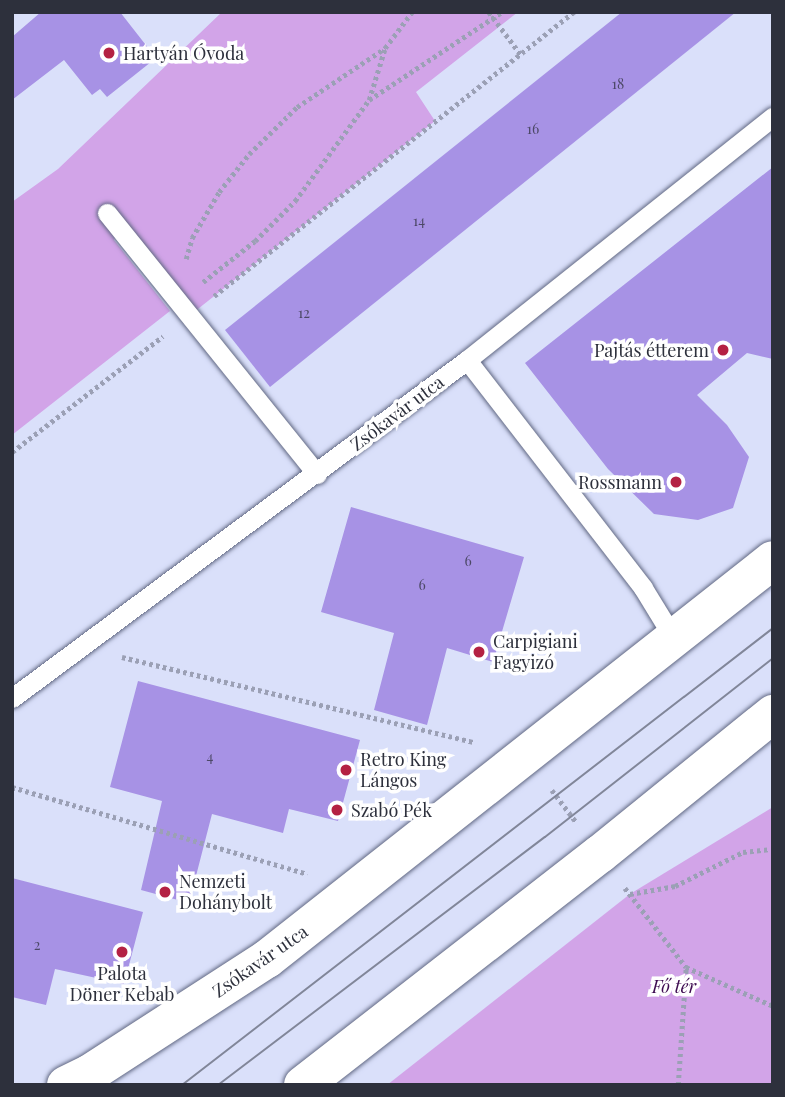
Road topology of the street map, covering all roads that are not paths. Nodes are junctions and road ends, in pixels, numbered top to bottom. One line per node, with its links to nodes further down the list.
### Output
1 (773, 117): 3 (lane, Zsókavár utca)
2 (107, 212): 4 (lane)
3 (467, 360): 4 (lane, Zsókavár utca); 6 (lane)
4 (317, 474): 7 (lane, Zsókavár utca)
5 (773, 560): 6 (street, Zsókavár utca)
6 (673, 637): 9 (street, Zsókavár utca)
7 (12, 698)
8 (773, 714): 10 (street)
9 (66, 1085)
10 (303, 1085)

